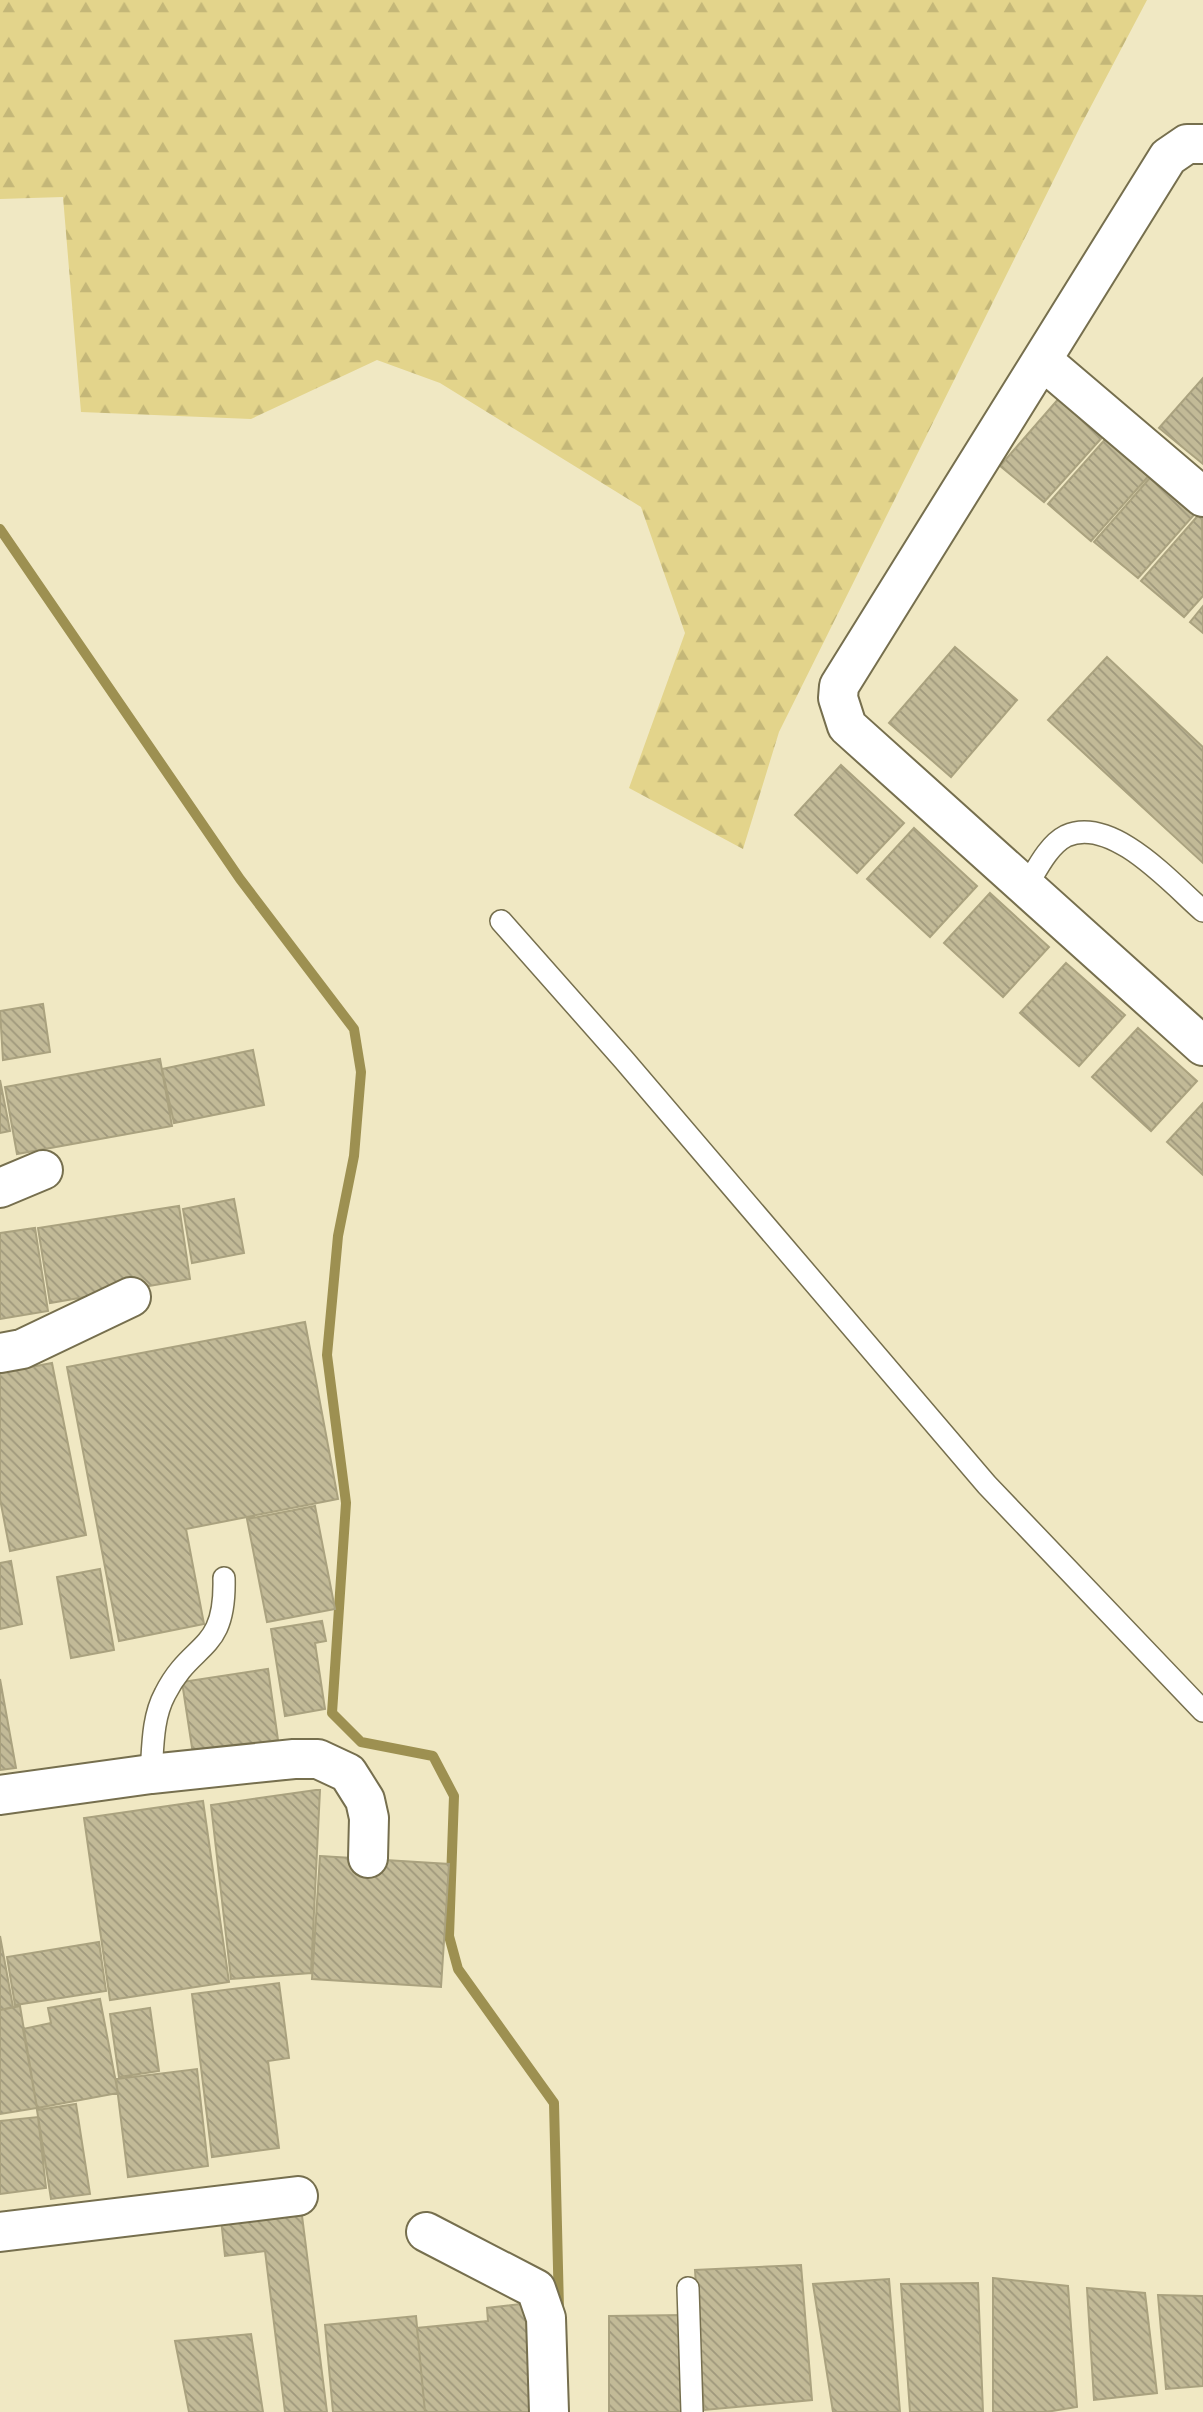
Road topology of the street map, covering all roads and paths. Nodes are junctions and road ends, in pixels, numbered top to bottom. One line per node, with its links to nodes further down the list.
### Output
1 (1203, 144): 2 (street)
2 (1042, 360): 3 (street); 4 (street)
3 (1203, 497)
4 (1026, 887): 5 (lane); 7 (street)
5 (1203, 911)
6 (501, 920): 13 (lane)
7 (1203, 1046)
8 (43, 1170): 9 (street)
9 (0, 1188)
10 (131, 1297): 11 (street)
11 (0, 1353)
12 (224, 1578): 14 (lane)
13 (1203, 1711)
14 (151, 1774): 15 (street); 16 (street)
15 (0, 1795)
16 (368, 1858)
17 (298, 2196): 18 (street)
18 (0, 2232)
19 (426, 2232): 21 (street)
20 (688, 2288): 22 (lane)
21 (549, 2412)
22 (692, 2412)

